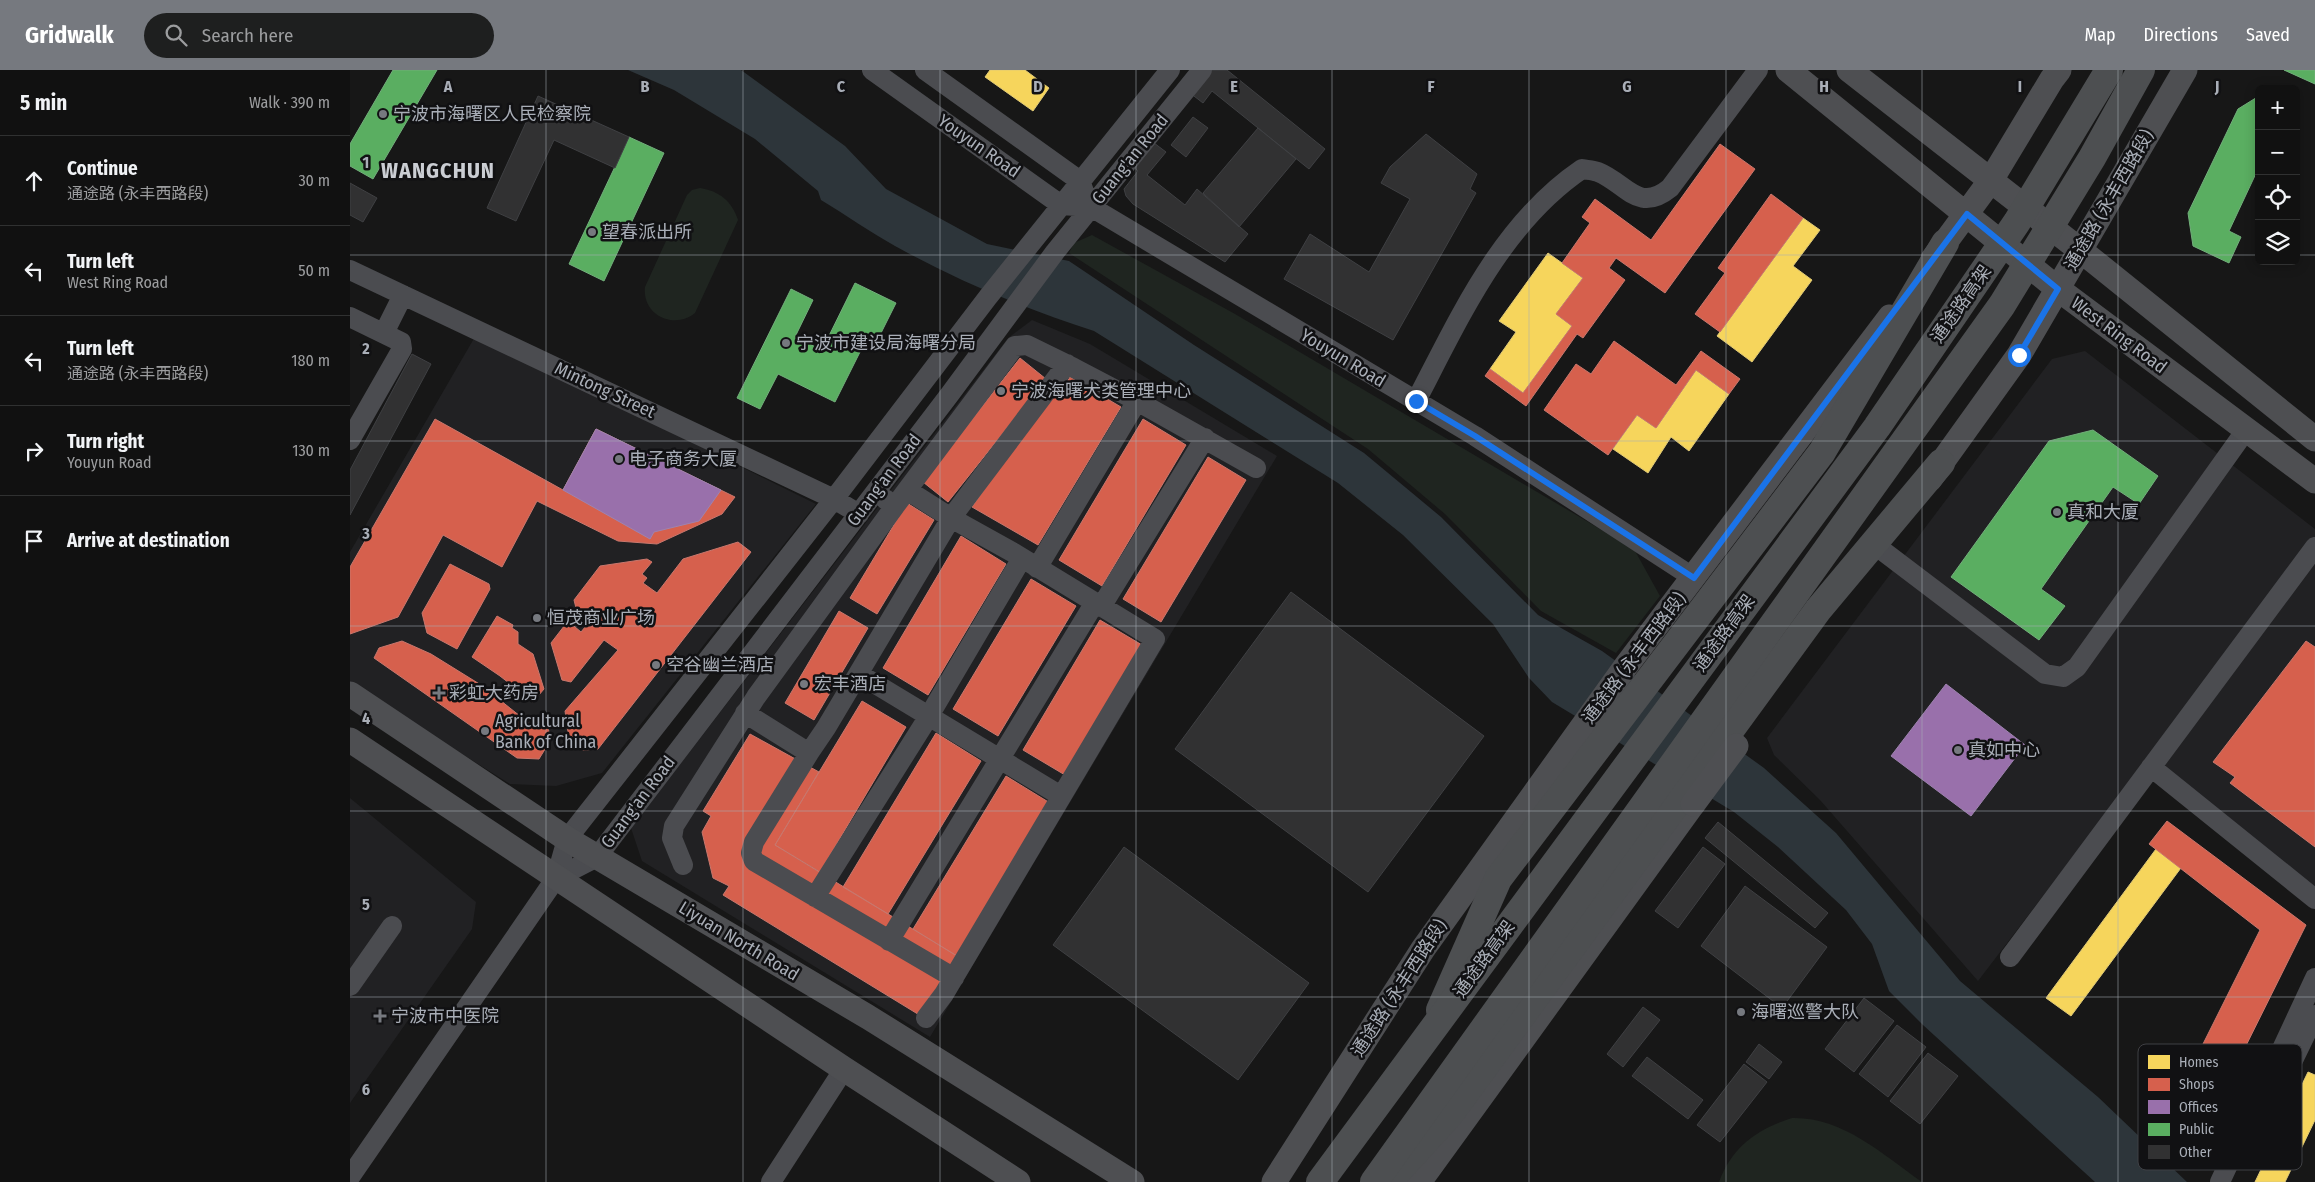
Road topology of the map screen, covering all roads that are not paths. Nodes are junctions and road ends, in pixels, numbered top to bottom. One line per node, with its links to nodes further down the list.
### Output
1 (872, 70): 14 (street, Youyun Road)
2 (925, 70): 13 (street, Youyun Road)
3 (1170, 70): 13 (street, Guang'an Road)
4 (1202, 70): 15 (street, Guang'an Road)
5 (1758, 70): 26 (street)
6 (1788, 70): 16 (main road, West Ring Road)
7 (1849, 70): 12 (main road)
8 (2108, 70): 68 (highway, 通途路高架, bridge)
9 (2141, 70): 80 (highway, 通途路高架, bridge)
10 (2185, 70): 18 (main road, 通途路 (永丰西路段))
11 (2056, 73): 12 (main road, 通途路 (永丰西路段))
12 (1991, 180): 16 (main road, 通途路 (永丰西路段)); 18 (main road)
13 (1080, 181): 14 (street, Guang'an Road); 15 (street)
14 (1061, 205): 15 (street, Youyun Road); 36 (street, Guang'an Road)
15 (1091, 207): 26 (street, Youyun Road); 35 (street, Guang'an Road)
16 (1967, 214): 17 (main road, 通途路 (永丰西路段)); 20 (main road, West Ring Road)
17 (1945, 244): 43 (main road, 通途路 (永丰西路段)); 68 (highway)
18 (2080, 250): 20 (main road, 通途路 (永丰西路段)); 29 (main road)
19 (350, 270): 21 (street, Mintong Street)
20 (2058, 289): 27 (main road, West Ring Road); 31 (main road, 通途路 (永丰西路段))
21 (403, 295): 23 (street); 36 (street, Mintong Street)
22 (350, 316): 23 (street)
23 (384, 333): 30 (street)
24 (1066, 364): 25 (street); 34 (street); 39 (street)
25 (1136, 400): 28 (street); 42 (street)
26 (1416, 401): 43 (street, Youyun Road)
27 (2246, 430): 33 (main road, West Ring Road); 41 (street)
28 (1205, 438): 32 (street); 44 (street)
29 (2315, 439)
30 (350, 440)
31 (1941, 462): 41 (main road, 通途路 (永丰西路段)); 81 (highway)
32 (1256, 468)
33 (2315, 481)
34 (907, 490): 37 (street); 39 (street)
35 (876, 492): 37 (street); 38 (street, Guang'an Road)
36 (834, 498): 38 (street, Mintong Street); 54 (street, Guang'an Road)
37 (895, 506): 47 (street)
38 (858, 514): 55 (street, Guang'an Road)
39 (951, 518): 42 (street); 45 (street)
40 (2315, 547): 52 (street)
41 (1879, 548): 82 (main road, 通途路 (永丰西路段), bridge)
42 (1030, 563): 44 (street); 48 (street)
43 (1694, 578): 78 (main road, 通途路 (永丰西路段))
44 (1097, 605): 51 (street); 53 (street)
45 (859, 674): 48 (street); 50 (street)
46 (350, 694): 54 (main road, Liyuan North Road)
47 (745, 714): 50 (street); 56 (street)
48 (929, 716): 51 (street); 58 (street)
49 (350, 740): 57 (main road)
50 (809, 753): 58 (street)
51 (999, 758): 53 (street); 61 (street)
52 (2151, 767): 59 (street); 62 (street)
53 (1061, 796): 63 (street)
54 (567, 839): 55 (main road, Liyuan North Road); 57 (street, Guang'an Road)
55 (597, 857): 57 (street, Guang'an Road); 77 (main road, Liyuan North Road)
56 (683, 865)
57 (556, 878): 71 (main road); 74 (street, Guang'an Road)
58 (815, 897): 61 (street)
59 (2315, 899)
60 (392, 926): 65 (street)
61 (889, 941): 63 (street)
62 (2010, 957)
63 (954, 978): 67 (street)
64 (2315, 978): 69 (street)
65 (350, 986)
66 (2315, 1015): 70 (street)
67 (926, 1018)
68 (1430, 1031): 79 (highway, 通途路高架, bridge)
69 (2284, 1044)
70 (2301, 1044)
71 (844, 1069): 75 (street); 76 (main road)
72 (2226, 1170): 83 (street)
73 (2240, 1170): 84 (street)
74 (353, 1175)
75 (770, 1182)
76 (1018, 1182)
77 (1132, 1182)
78 (1274, 1182)
79 (1320, 1182)
80 (1374, 1182)
81 (1388, 1182)
82 (1419, 1182)
83 (2220, 1182)
84 (2234, 1182)

